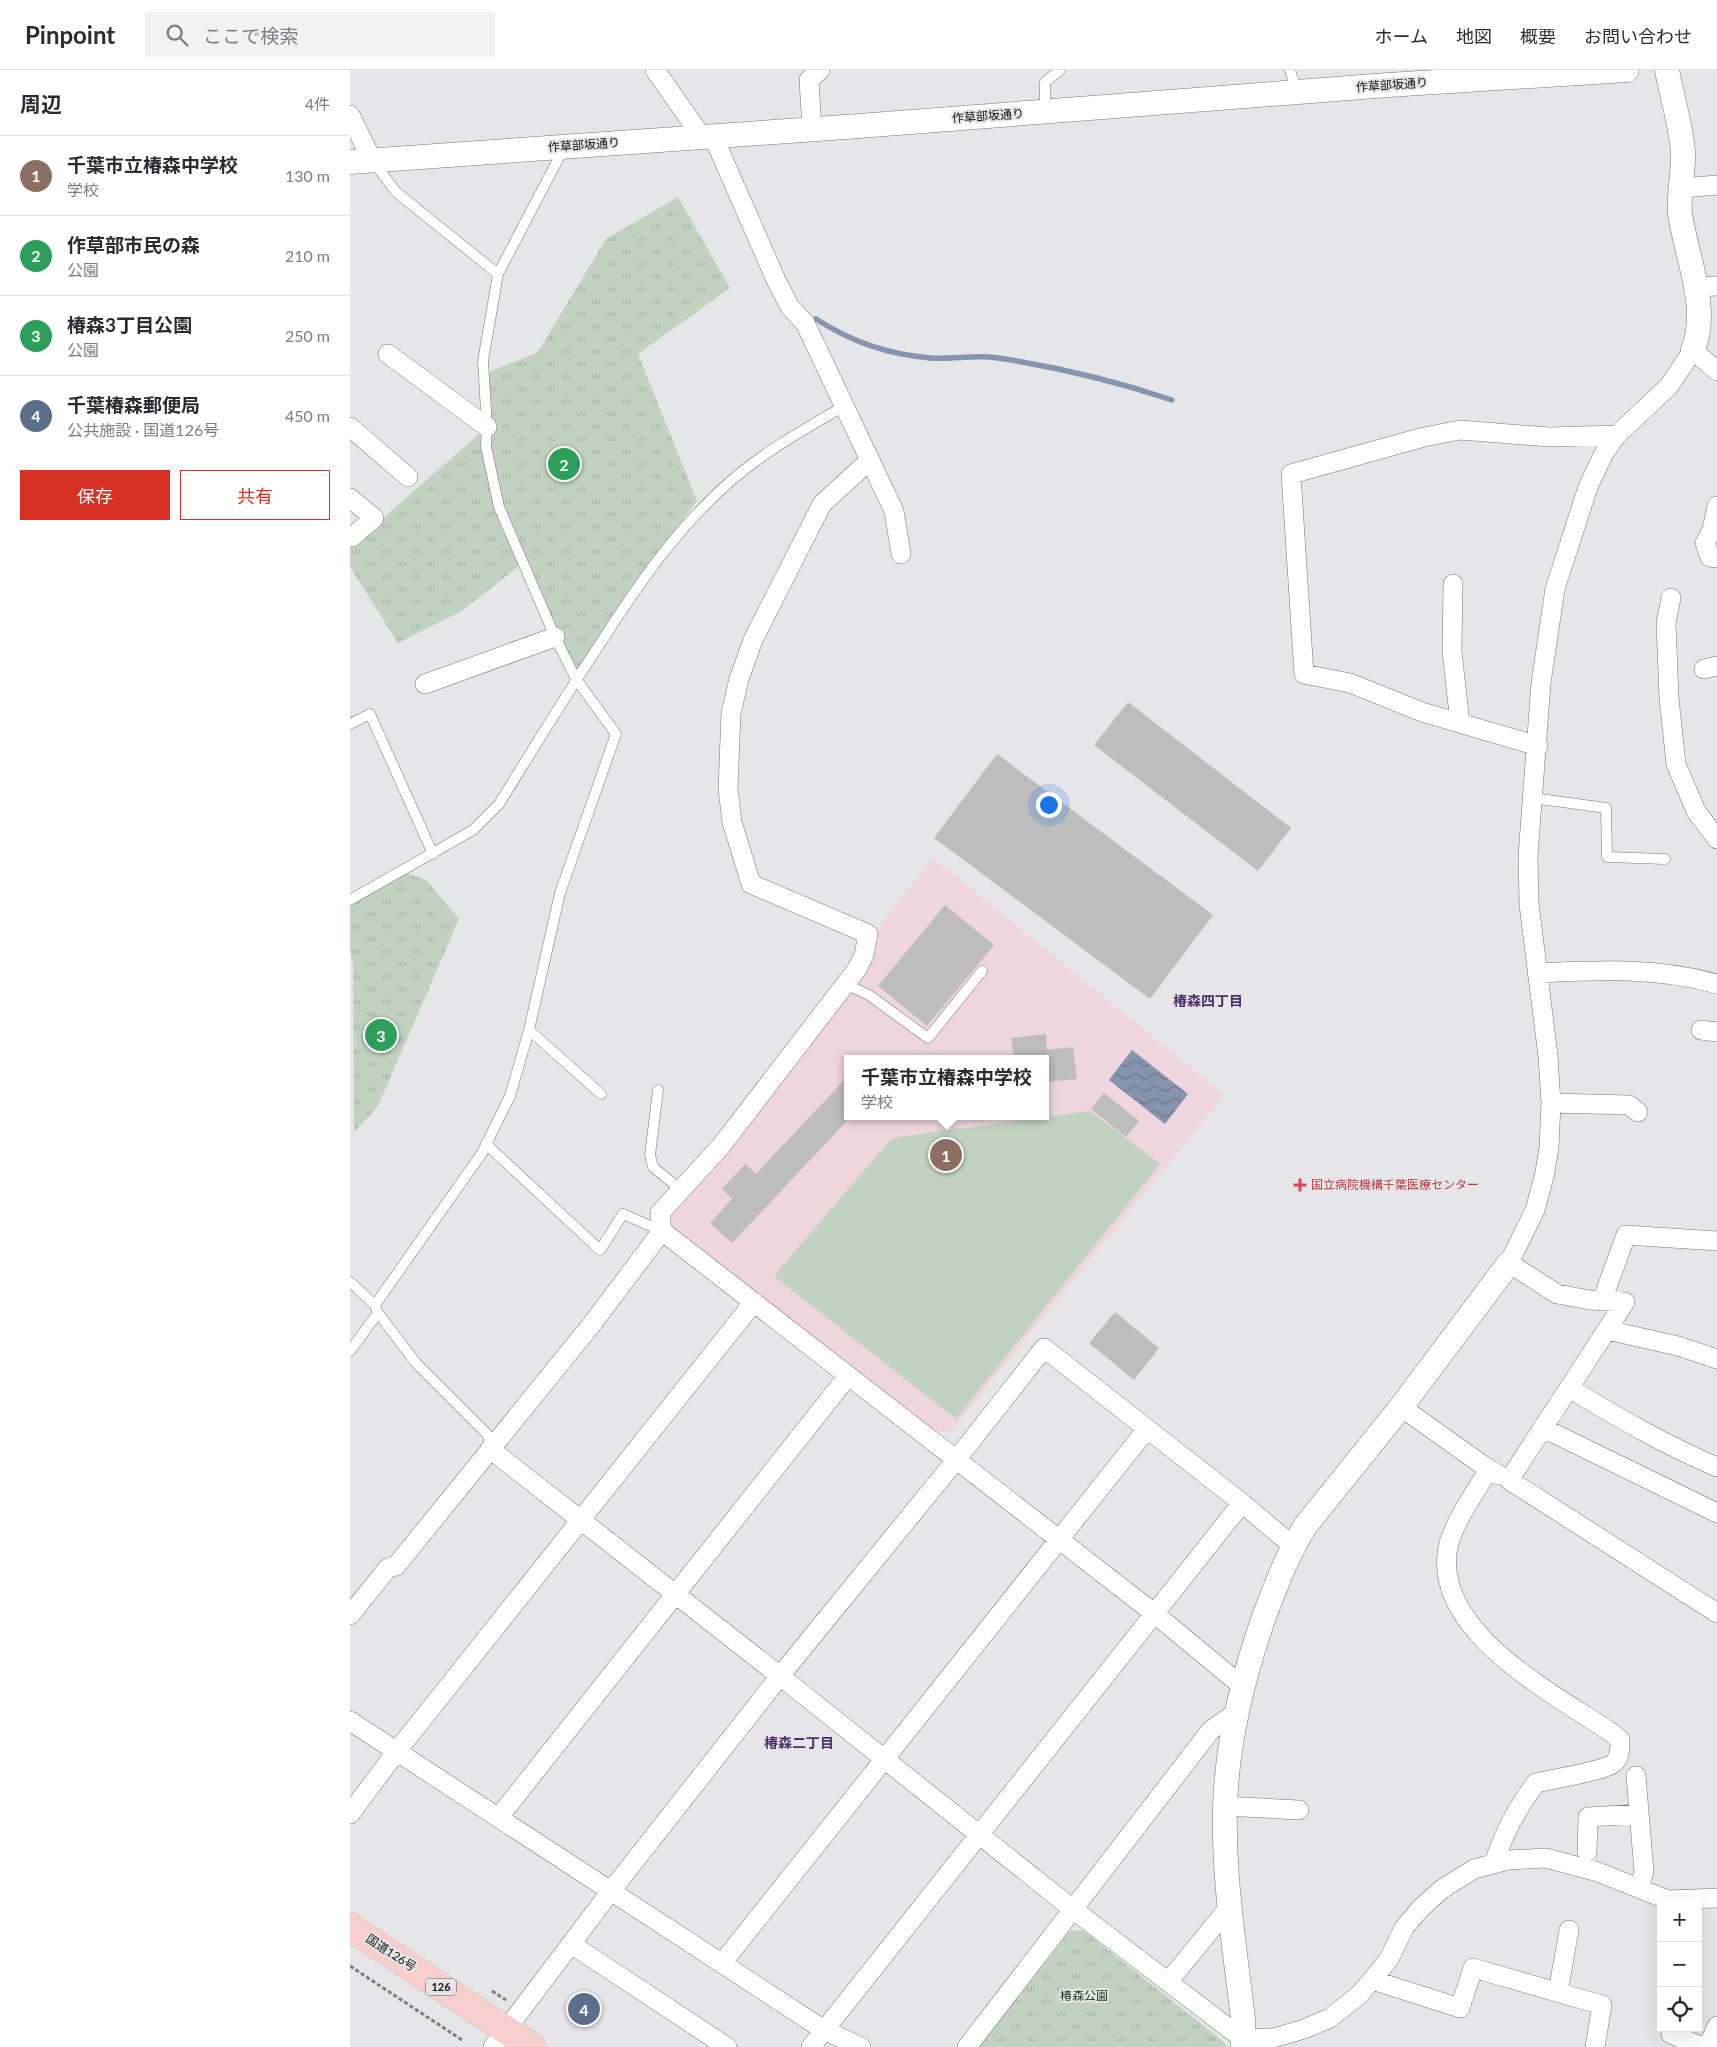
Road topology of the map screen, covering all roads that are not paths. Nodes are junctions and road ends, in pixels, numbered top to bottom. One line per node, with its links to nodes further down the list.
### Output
1 (655, 70): 13 (street)
2 (820, 70): 12 (street)
3 (1060, 70): 10 (lane)
4 (1627, 70): 6 (street, 作草部坂通り)
5 (1667, 70): 17 (street)
6 (1567, 72): 7 (street, 作草部坂通り)
7 (1479, 75): 8 (street, 作草部坂通り)
8 (1378, 78): 9 (street, 作草部坂通り)
9 (1293, 81): 10 (street, 作草部坂通り)
10 (1045, 112): 12 (street, 作草部坂通り)
11 (350, 115): 15 (street)
12 (812, 129): 13 (street, 作草部坂通り)
13 (708, 137): 14 (street, 作草部坂通り); 23 (street)
14 (565, 146): 15 (street, 作草部坂通り); 18 (lane)
15 (361, 161): 18 (lane)
16 (1717, 185): 17 (street)
17 (1682, 188): 19 (street)
18 (498, 274): 24 (lane)
19 (1706, 287): 20 (street)
20 (1693, 350): 22 (street); 26 (street)
21 (388, 354): 24 (street)
22 (1717, 371)
23 (844, 406): 27 (street); 37 (lane)
24 (487, 427): 36 (lane)
25 (350, 428): 28 (street)
26 (1617, 435): 39 (street); 41 (street)
27 (869, 461): 32 (street); 49 (street)
28 (408, 477)
29 (350, 498): 31 (street)
30 (1717, 506): 33 (street)
31 (350, 535)
32 (901, 554)
33 (1717, 558)
34 (1453, 584): 39 (street)
35 (1671, 598): 43 (street)
36 (555, 637): 37 (lane); 38 (street)
37 (576, 679): 44 (lane); 51 (lane)
38 (425, 684)
39 (1460, 723): 41 (street)
40 (350, 724): 44 (lane)
41 (1538, 746): 42 (street)
42 (1533, 798): 45 (lane); 48 (street)
43 (1717, 838)
44 (433, 854): 46 (lane)
45 (1665, 859)
46 (350, 900)
47 (982, 971): 49 (lane)
48 (1537, 973): 50 (street); 54 (street)
49 (845, 984): 57 (street)
50 (1717, 984)
51 (529, 1030): 53 (lane); 56 (lane)
52 (658, 1090): 57 (lane)
53 (601, 1094)
54 (1551, 1103): 55 (street); 60 (street)
55 (1638, 1112)
56 (486, 1144): 58 (lane); 64 (lane)
57 (681, 1190): 58 (street)
58 (662, 1231): 63 (street); 73 (street)
59 (1717, 1241): 62 (street)
60 (1509, 1263): 62 (street); 70 (street)
61 (350, 1282): 64 (lane)
62 (1602, 1300): 65 (street)
63 (754, 1302): 68 (street); 80 (street)
64 (376, 1309): 66 (lane); 73 (lane)
65 (1607, 1330): 67 (street); 69 (street)
66 (350, 1351)
67 (1717, 1359)
68 (848, 1376): 74 (street); 83 (street)
69 (1569, 1388): 71 (street); 75 (street)
70 (1401, 1407): 76 (street); 82 (street)
71 (1543, 1428): 77 (street); 79 (street)
72 (1147, 1429): 74 (street); 78 (street); 81 (street)
73 (490, 1449): 80 (street); 84 (street)
74 (956, 1460): 81 (street); 87 (street)
75 (1717, 1467)
76 (1489, 1469): 77 (street); 101 (street)
77 (1509, 1480): 85 (street)
78 (1242, 1503): 82 (street); 86 (street)
79 (1717, 1513)
80 (580, 1520): 83 (street); 91 (street)
81 (1060, 1541): 86 (street); 92 (street)
82 (1293, 1546): 88 (street)
83 (675, 1594): 87 (street); 98 (street)
84 (351, 1610)
85 (1717, 1613)
86 (1155, 1614): 88 (street); 99 (street)
87 (780, 1676): 92 (street); 103 (street)
88 (1242, 1686): 89 (street)
89 (1237, 1712): 94 (street); 106 (street)
90 (350, 1721): 91 (street)
91 (397, 1751): 96 (street); 98 (street)
92 (884, 1758): 99 (street); 111 (street)
93 (1636, 1776): 97 (street)
94 (1225, 1806): 95 (street); 105 (street)
95 (1299, 1810)
96 (350, 1814)
97 (1639, 1814): 100 (street); 102 (street)
98 (499, 1817): 103 (street)
99 (979, 1835): 106 (street); 116 (street)
100 (1587, 1852)
101 (1494, 1864): 102 (street); 112 (street)
102 (1639, 1888): 104 (street)
103 (611, 1891): 109 (street); 111 (street)
104 (1717, 1898)
105 (1230, 1905): 113 (street); 119 (street)
106 (1074, 1910): 113 (street); 124 (street)
107 (350, 1926): 118 (highway, 国道126号 / 126)
108 (1569, 1930): 114 (street)
109 (570, 1944): 118 (street); 121 (street)
110 (350, 1948): 118 (highway, 国道126号 / 126)
111 (722, 1962): 116 (street)
112 (1372, 1980): 114 (street); 119 (street)
113 (1168, 1982): 119 (street)
114 (1558, 1992): 125 (street)
115 (1717, 2026): 127 (street)
116 (824, 2030): 122 (street); 123 (street)
117 (1671, 2034): 126 (street)
118 (497, 2042): 120 (highway, 国道126号 / 126)
119 (1243, 2043)
120 (532, 2047)
121 (728, 2047)
122 (811, 2047)
123 (861, 2047)
124 (967, 2047)
125 (1595, 2047)
126 (1703, 2047)
127 (1708, 2047)

